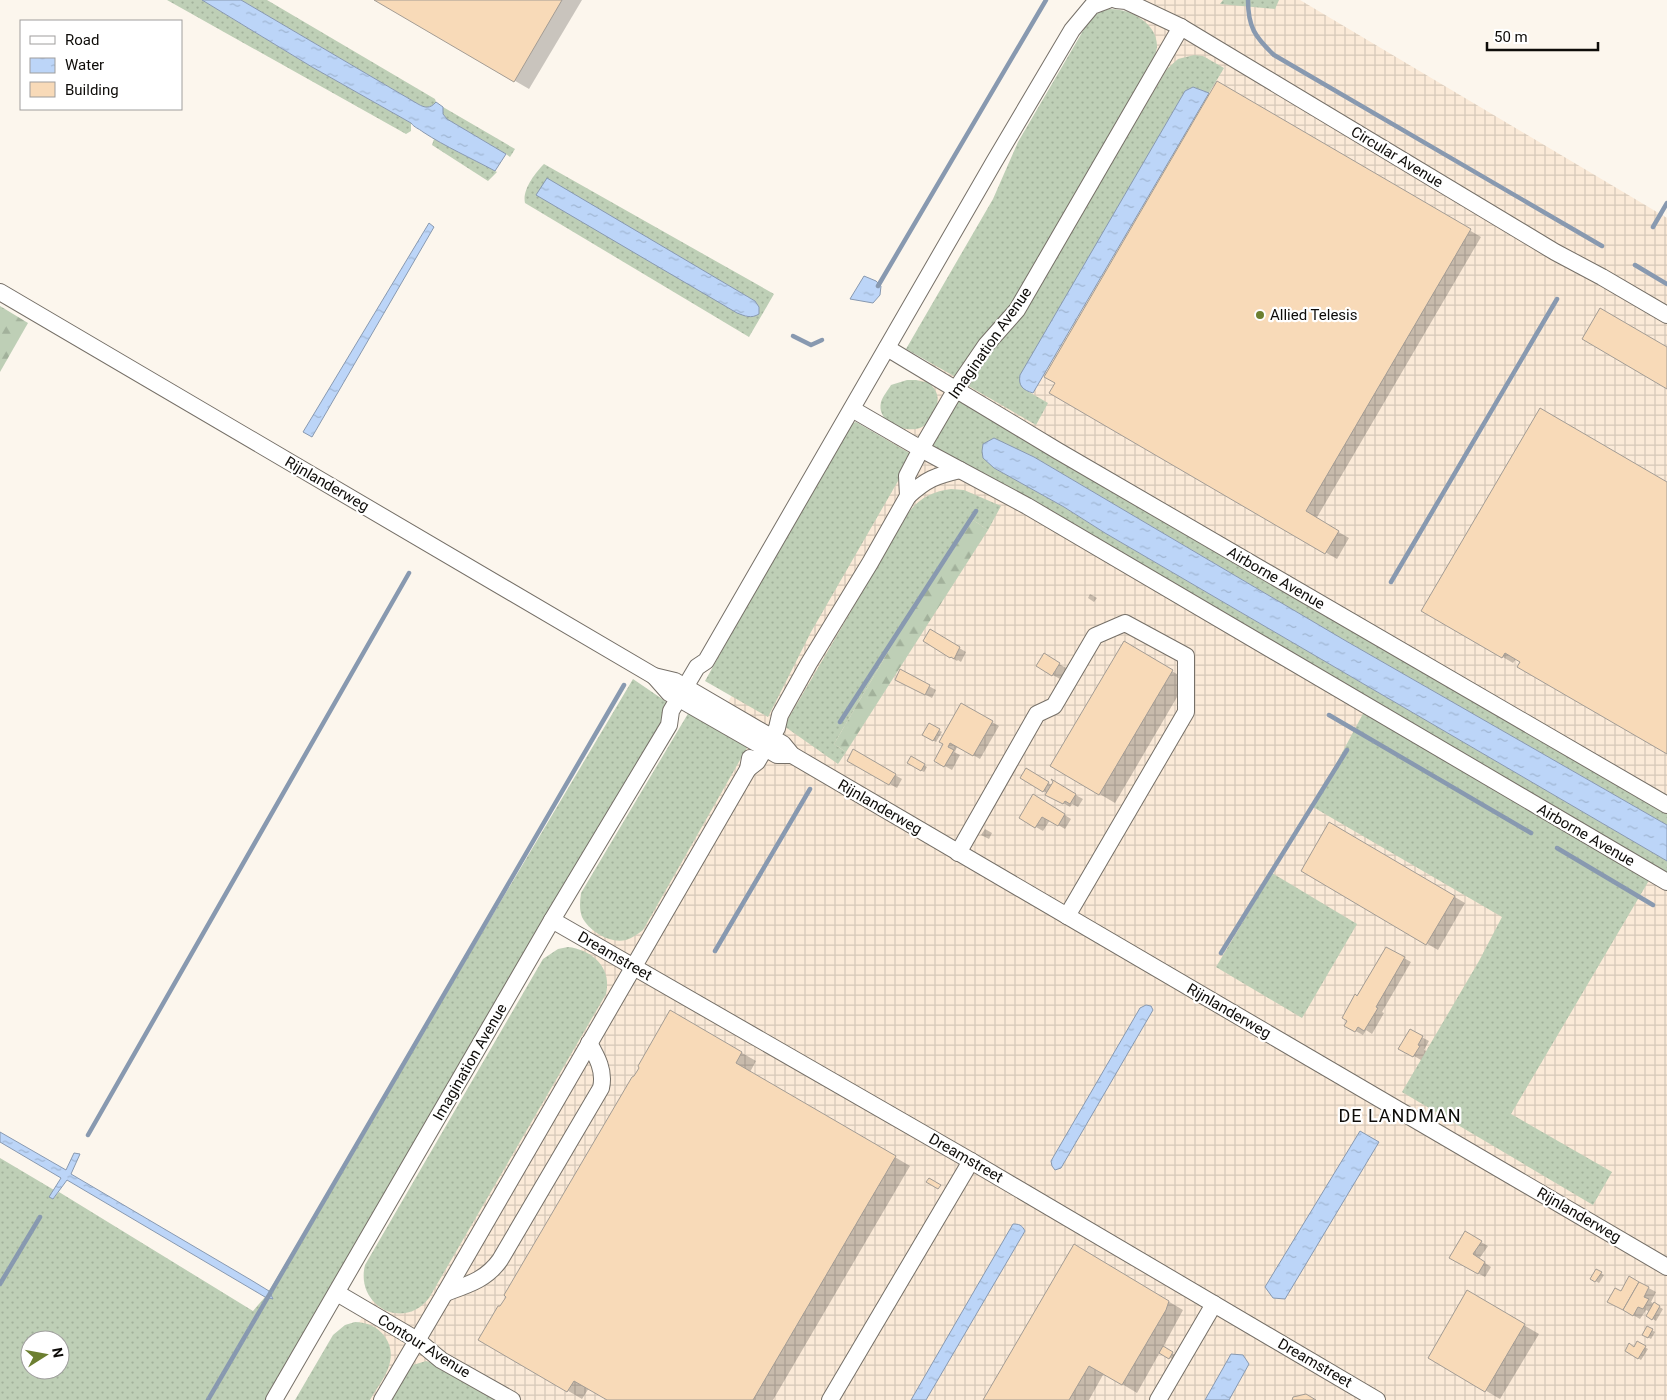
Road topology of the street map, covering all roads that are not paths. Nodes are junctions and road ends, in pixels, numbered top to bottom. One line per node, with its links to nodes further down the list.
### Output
1 (1108, 0): 6 (street, Imagination Avenue)
2 (1121, 0): 3 (street, Circular Avenue)
3 (1181, 27): 5 (street, Circular Avenue); 7 (street, Imagination Avenue)
4 (0, 292): 12 (street, Rijnlanderweg)
5 (1667, 315)
6 (887, 348): 7 (street, Airborne Avenue); 8 (street, Imagination Avenue)
7 (956, 389): 9 (street, Imagination Avenue); 14 (street, Airborne Avenue)
8 (852, 408): 9 (street, Airborne Avenue); 12 (street, Imagination Avenue)
9 (921, 449): 10 (street, Airborne Avenue); 11 (street, Imagination Avenue)
10 (960, 470): 11 (street); 16 (street, Airborne Avenue)
11 (908, 496): 13 (street, Imagination Avenue)
12 (686, 695): 13 (street, Rijnlanderweg); 18 (street, Imagination Avenue)
13 (764, 741): 15 (street, Rijnlanderweg); 19 (street, Imagination Avenue)
14 (1667, 805)
15 (958, 853): 17 (street, Rijnlanderweg); 17 (street)
16 (1667, 882)
17 (1067, 916): 22 (street, Rijnlanderweg)
18 (552, 920): 19 (street, Dreamstreet); 23 (street, Imagination Avenue)
19 (633, 967): 20 (street, Imagination Avenue); 21 (street, Dreamstreet)
20 (589, 1043): 24 (street, Imagination Avenue); 24 (street)
21 (971, 1161): 25 (street, Dreamstreet); 30 (street)
22 (1667, 1267)
23 (337, 1293): 26 (street, Contour Avenue); 27 (street, Imagination Avenue)
24 (445, 1294): 26 (street, Imagination Avenue)
25 (1214, 1304): 31 (street); 32 (street, Dreamstreet)
26 (416, 1340): 28 (street, Imagination Avenue); 29 (street, Contour Avenue)
27 (274, 1400)
28 (382, 1400)
29 (512, 1400)
30 (830, 1400)
31 (1158, 1400)
32 (1377, 1400)

